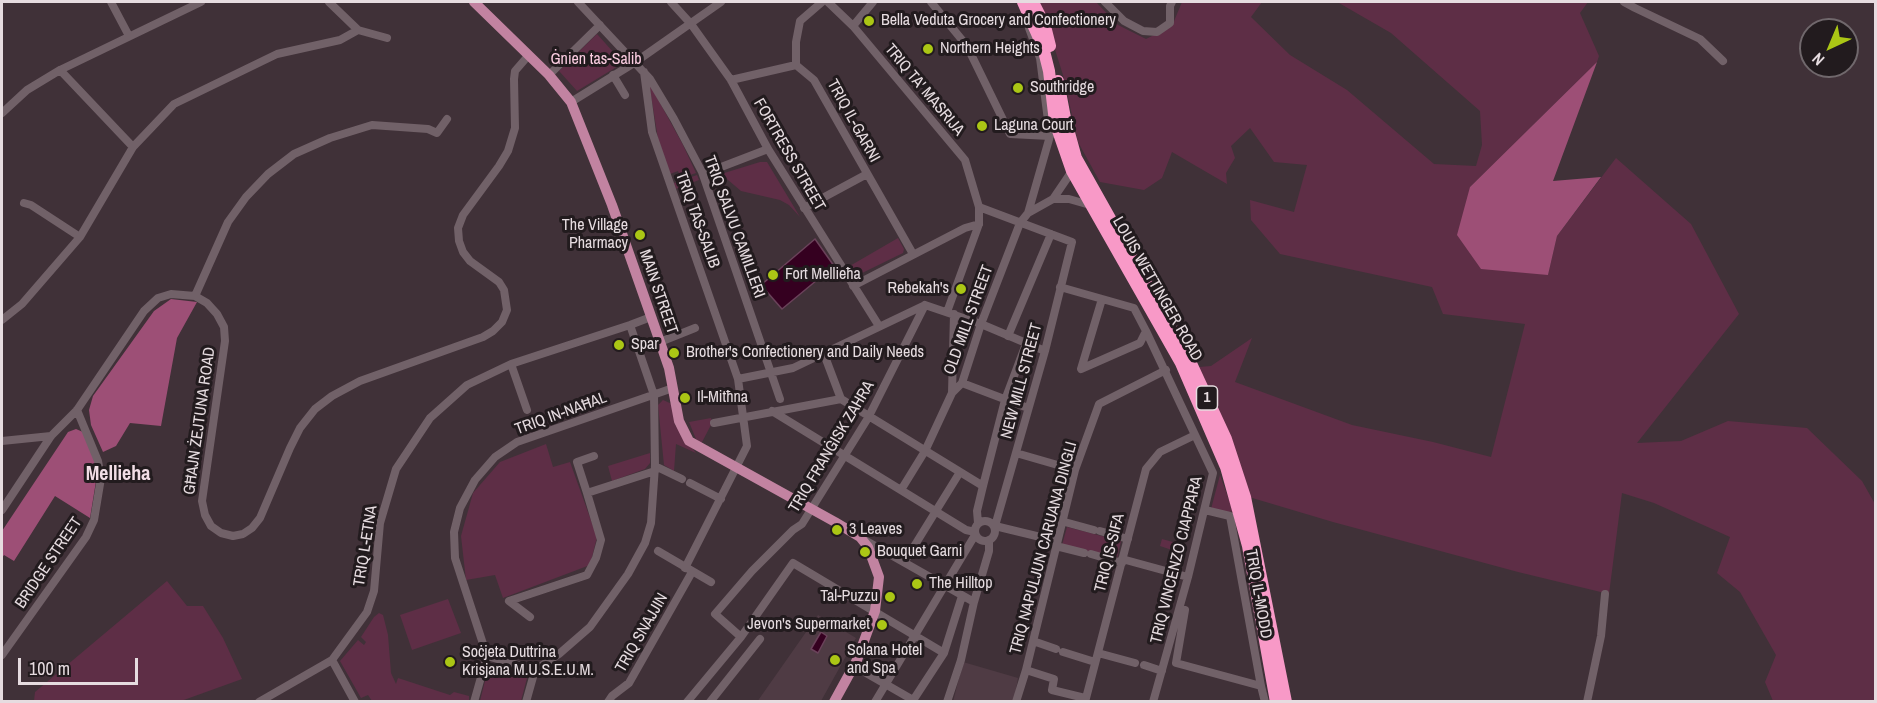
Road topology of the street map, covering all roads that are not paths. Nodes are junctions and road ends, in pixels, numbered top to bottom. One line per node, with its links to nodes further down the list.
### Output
1 (111, 2): 22 (street)
2 (201, 2): 22 (street)
3 (329, 2): 21 (street)
4 (474, 2): 24 (main road, MAIN STREET)
5 (578, 2): 19 (street)
6 (671, 2): 18 (street, FORTRESS STREET)
7 (721, 2): 18 (street)
8 (822, 2): 27 (street)
9 (828, 2): 20 (street, TRIQ TA' MASRIJA)
10 (873, 2): 20 (street)
11 (931, 2): 37 (street)
12 (1016, 2): 37 (street)
13 (1023, 2): 40 (highway, LOUIS WETTINGER ROAD / 1)
14 (1033, 2): 166 (highway, LOUIS WETTINGER ROAD / 1)
15 (1105, 2): 16 (street)
16 (1172, 2)
17 (1624, 2): 25 (street)
18 (691, 24): 26 (street); 32 (street, FORTRESS STREET)
19 (600, 25): 26 (street); 30 (street)
20 (853, 26): 46 (street, TRIQ TA' MASRIJA)
21 (358, 30): 23 (street); 38 (street)
22 (129, 36): 28 (street)
23 (387, 38)
24 (528, 56): 30 (main road, MAIN STREET); 56 (street, GĦAJN ŻEJTUNA ROAD)
25 (1723, 61)
26 (634, 63): 29 (street); 31 (street)
27 (796, 65): 32 (street); 42 (street, TRIQ IL-GARNI)
28 (60, 70): 35 (street); 38 (street)
29 (644, 72): 41 (street, TRIQ SALVU CAMILLERI); 75 (street, TRIQ TAS-SALIB)
30 (549, 75): 34 (main road, MAIN STREET)
31 (613, 75): 33 (street); 34 (street)
32 (731, 80): 39 (street, FORTRESS STREET)
33 (625, 94)
34 (571, 102): 60 (main road, MAIN STREET)
35 (2, 113)
36 (447, 119): 56 (street)
37 (1050, 136): 48 (street)
38 (133, 147): 52 (street)
39 (768, 149): 41 (street); 47 (street, FORTRESS STREET)
40 (1072, 171): 43 (street, OLD MILL STREET); 45 (highway, LOUIS WETTINGER ROAD / 1)
41 (703, 174): 74 (street, TRIQ SALVU CAMILLERI)
42 (867, 174): 47 (street); 53 (street, TRIQ IL-GARNI)
43 (1053, 199): 45 (street); 48 (street, OLD MILL STREET)
44 (24, 203): 52 (street)
45 (1090, 205): 165 (highway, LOUIS WETTINGER ROAD / 1)
46 (979, 207): 49 (street); 50 (street, TRIQ TA' MASRIJA)
47 (804, 208): 54 (street, FORTRESS STREET)
48 (1028, 213): 49 (street, OLD MILL STREET)
49 (1020, 222): 51 (street); 62 (street, OLD MILL STREET)
50 (979, 224): 53 (street); 59 (street, TRIQ TA' MASRIJA)
51 (1051, 234): 55 (street, NEW MILL STREET); 67 (street)
52 (80, 237): 61 (street)
53 (913, 254): 54 (street)
54 (853, 286): 64 (street, FORTRESS STREET)
55 (1060, 287): 57 (street, TRIQ VINCENZO CIAPPARA); 70 (street, NEW MILL STREET)
56 (195, 296): 84 (street)
57 (1102, 299): 66 (street, TRIQ VINCENZO CIAPPARA); 66 (street)
58 (925, 305): 59 (street); 64 (street); 88 (street, TRIQ FRANĠISK ZAHRA)
59 (950, 313): 62 (street); 78 (street, TRIQ TA' MASRIJA)
60 (651, 316): 63 (street, TRIQ L-ETNA); 68 (main road, MAIN STREET)
61 (2, 320)
62 (981, 324): 67 (street); 76 (street, OLD MILL STREET)
63 (630, 326): 72 (street, TRIQ L-ETNA); 79 (street)
64 (879, 326): 71 (street)
65 (696, 328): 68 (street)
66 (1146, 331): 73 (street, TRIQ VINCENZO CIAPPARA)
67 (1008, 336): 69 (street)
68 (660, 342): 77 (main road, MAIN STREET)
69 (1026, 344): 70 (street); 82 (street)
70 (1045, 351): 83 (street, NEW MILL STREET)
71 (824, 354): 74 (street); 81 (street)
72 (511, 364): 85 (street); 140 (street, TRIQ L-ETNA)
73 (1166, 370): 90 (street, TRIQ VINCENZO CIAPPARA); 99 (street, TRIQ NAPULJUN CARUANA DINGLI)
74 (770, 373): 75 (street); 80 (street, TRIQ SALVU CAMILLERI)
75 (738, 379): 87 (street, TRIQ TAS-SALIB)
76 (962, 383): 78 (street, OLD MILL STREET); 82 (street)
77 (673, 388): 79 (street, TRIQ IN-NAĦAL); 98 (main road, MAIN STREET)
78 (952, 393): 93 (street, OLD MILL STREET)
79 (654, 395): 97 (street); 139 (street, TRIQ IN-NAĦAL)
80 (780, 399)
81 (841, 399): 86 (street); 88 (street)
82 (1005, 400): 83 (street); 103 (street)
83 (1028, 408): 94 (street, NEW MILL STREET)
84 (77, 410): 91 (street); 138 (street, BRIDGE STREET)
85 (527, 410)
86 (772, 411): 87 (street); 96 (street)
87 (743, 417): 89 (street); 98 (street, TRIQ TAS-SALIB)
88 (868, 418): 93 (street); 96 (street, TRIQ FRANĠISK ZAHRA)
89 (714, 423)
90 (1195, 435): 109 (street, TRIQ VINCENZO CIAPPARA); 116 (street, TRIQ IS-SIFA)
91 (51, 436): 92 (street); 108 (street)
92 (2, 441)
93 (926, 451): 100 (street); 104 (street, OLD MILL STREET)
94 (1017, 453): 99 (street); 113 (street, NEW MILL STREET)
95 (594, 456): 105 (street)
96 (845, 456): 104 (street); 107 (street, TRIQ FRANĠISK ZAHRA)
97 (655, 468): 101 (street); 105 (street); 145 (street)
98 (737, 468): 106 (street, TRIQ SNAJJIN); 107 (main road, MAIN STREET)
99 (1074, 470): 111 (street, TRIQ NAPULJUN CARUANA DINGLI)
100 (960, 472): 103 (street); 110 (street)
101 (682, 479)
102 (690, 483): 106 (street)
103 (983, 486): 112 (street)
104 (901, 490): 110 (street)
105 (587, 493): 131 (street)
106 (721, 499): 122 (street, TRIQ SNAJJIN)
107 (812, 509): 115 (main road, MAIN STREET); 133 (street, TRIQ FRANĠISK ZAHRA)
108 (2, 510)
109 (1204, 510): 123 (street, TRIQ VINCENZO CIAPPARA); 149 (street, TRIQ IL-MODD)
110 (935, 511): 114 (street); 120 (street)
111 (1061, 521): 116 (street); 118 (street, TRIQ NAPULJUN CARUANA DINGLI)
112 (978, 523): 113 (street); 114 (street)
113 (995, 526): 117 (street); 118 (street)
114 (975, 533): 117 (street); 125 (street)
115 (860, 537): 120 (street); 130 (main road)
116 (1128, 539): 121 (street, TRIQ IS-SIFA)
117 (989, 540): 128 (street)
118 (1056, 543): 121 (street); 135 (street, TRIQ NAPULJUN CARUANA DINGLI)
119 (658, 551): 122 (street)
120 (905, 561): 125 (street)
121 (1122, 561): 123 (street); 137 (street, TRIQ IS-SIFA)
122 (689, 570): 124 (street); 156 (street, TRIQ SNAJJIN)
123 (1188, 577): 147 (street, TRIQ VINCENZO CIAPPARA)
124 (711, 582)
125 (944, 585): 127 (street); 132 (street)
126 (1605, 594): 167 (street)
127 (962, 596): 128 (street); 136 (street)
128 (974, 602): 161 (street)
129 (1185, 610): 149 (street)
130 (875, 611): 132 (street); 133 (street); 144 (main road)
131 (530, 617)
132 (914, 634): 136 (street); 148 (street)
133 (741, 637): 157 (street)
134 (760, 639): 158 (street)
135 (1033, 641): 141 (street); 146 (street, TRIQ NAPULJUN CARUANA DINGLI)
136 (944, 653): 151 (street)
137 (1098, 653): 141 (street, TRIQ IS-SIFA); 142 (street)
138 (2, 655)
139 (487, 656): 145 (street); 154 (street)
140 (332, 660): 152 (street, TRIQ L-ETNA); 153 (street)
141 (1095, 662): 150 (street, TRIQ IS-SIFA)
142 (1135, 663)
143 (1144, 665): 147 (street)
144 (854, 666): 148 (street); 159 (main road)
145 (536, 670): 155 (street)
146 (1026, 670): 150 (street); 162 (street, TRIQ NAPULJUN CARUANA DINGLI)
147 (1162, 671): 163 (street, TRIQ VINCENZO CIAPPARA)
148 (885, 684): 151 (street); 160 (street)
149 (1261, 686): 164 (street, TRIQ IL-MODD)
150 (1085, 700)
151 (912, 701)
152 (259, 702)
153 (355, 702)
154 (474, 702)
155 (526, 702)
156 (608, 702)
157 (687, 702)
158 (710, 702)
159 (834, 702)
160 (875, 702)
161 (947, 702)
162 (1016, 702)
163 (1153, 702)
164 (1265, 702)
165 (1276, 702)
166 (1286, 702)
167 (1587, 702)

